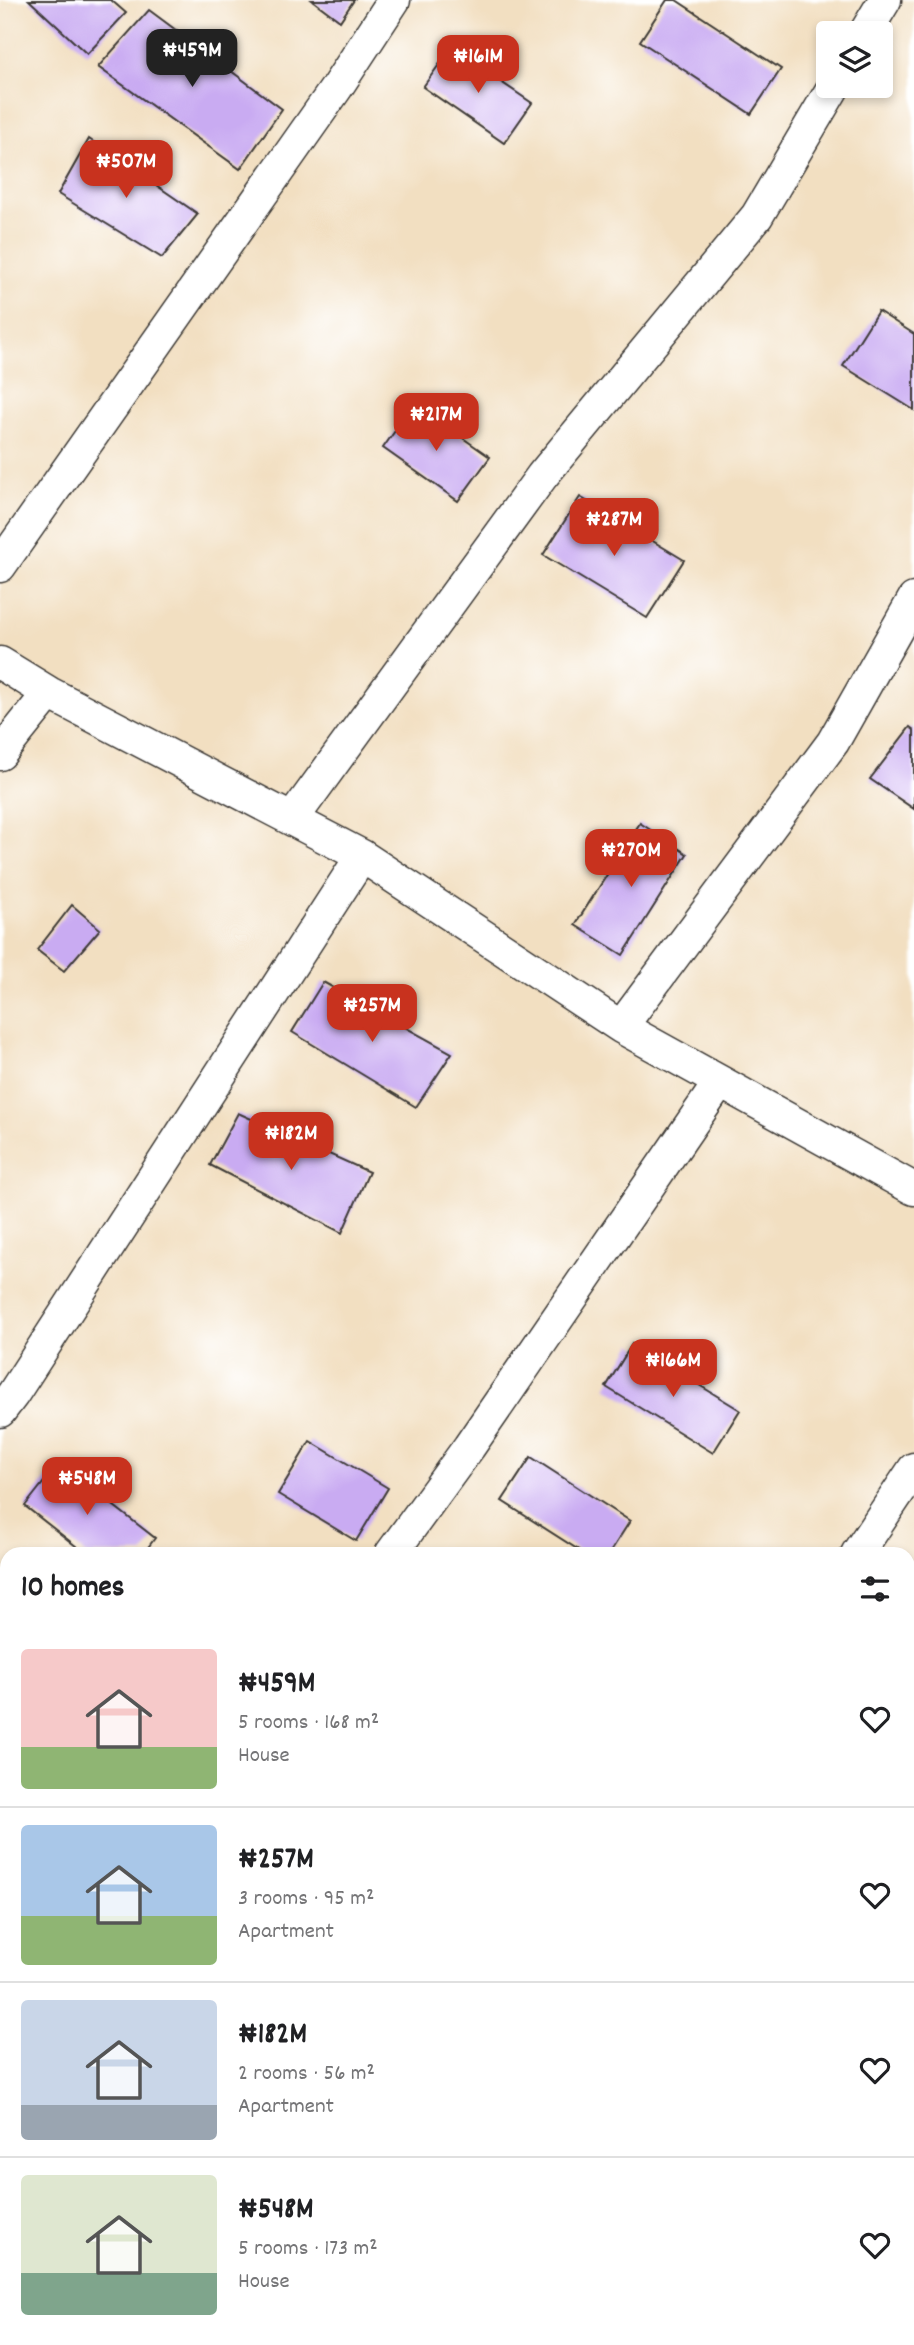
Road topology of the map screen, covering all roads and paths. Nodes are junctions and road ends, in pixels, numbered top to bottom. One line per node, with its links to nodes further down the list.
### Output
1 (394, 0): 5 (street)
2 (885, 0): 3 (street)
3 (872, 21)
4 (827, 98): 10 (street)
5 (0, 566)
6 (914, 599): 12 (street)
7 (0, 663): 8 (street)
8 (49, 693): 9 (street); 10 (street)
9 (0, 754)
10 (293, 818): 11 (street)
11 (362, 856): 12 (street); 15 (street)
12 (621, 1027): 13 (street)
13 (720, 1082): 14 (street); 17 (street)
14 (914, 1189)
15 (0, 1411)
16 (914, 1469): 18 (street)
17 (396, 1547)
18 (862, 1547)

